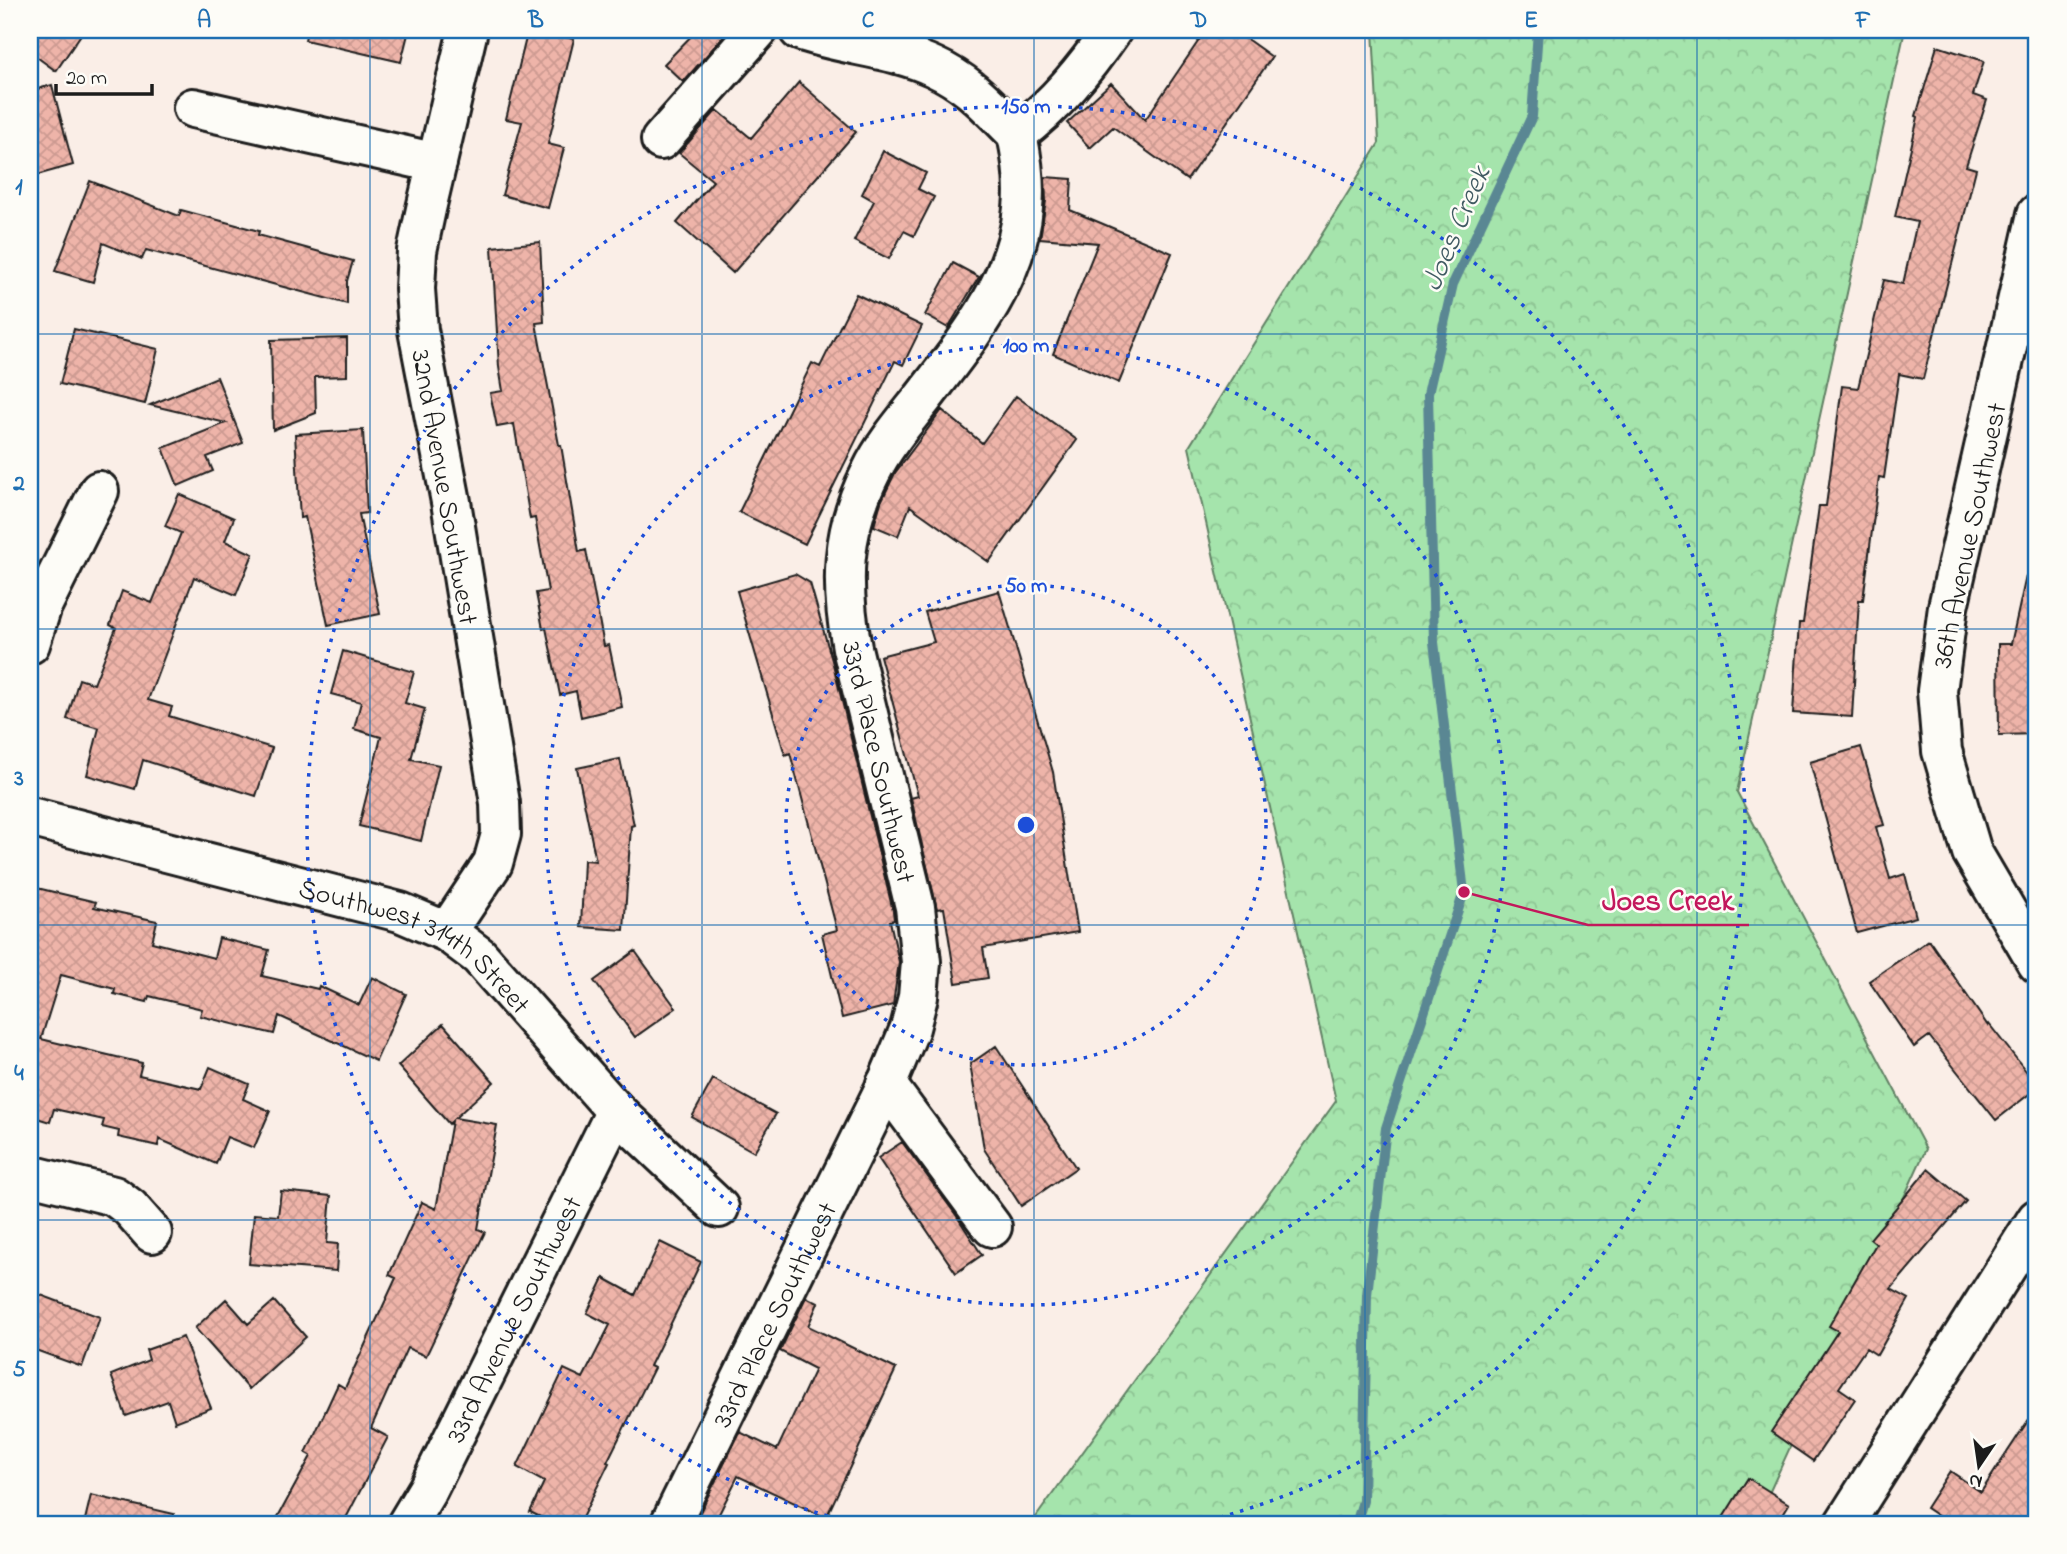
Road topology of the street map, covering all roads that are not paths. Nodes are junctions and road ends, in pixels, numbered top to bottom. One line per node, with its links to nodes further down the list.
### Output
1 (468, 30): 8 (street, 32nd Avenue Southwest)
2 (758, 30): 7 (street)
3 (799, 30): 6 (street)
4 (1112, 30): 6 (street)
5 (193, 108): 8 (street)
6 (1017, 134): 15 (street, 33rd Place Southwest)
7 (661, 140)
8 (437, 163): 13 (street, 32nd Avenue Southwest)
9 (2037, 215): 14 (street, 36th Avenue Southwest)
10 (99, 491): 11 (street)
11 (30, 644)
12 (30, 817): 13 (street, Southwest 314th Street)
13 (447, 932): 16 (street, Southwest 314th Street)
14 (2037, 963)
15 (886, 1084): 20 (street); 23 (street, 33rd Place Southwest)
16 (616, 1111): 18 (street, Southwest 314th Street); 22 (street, 33rd Avenue Southwest)
17 (30, 1175): 21 (street)
18 (719, 1208)
19 (2037, 1219): 24 (street)
20 (992, 1227)
21 (152, 1233)
22 (407, 1524)
23 (670, 1524)
24 (1844, 1524)

